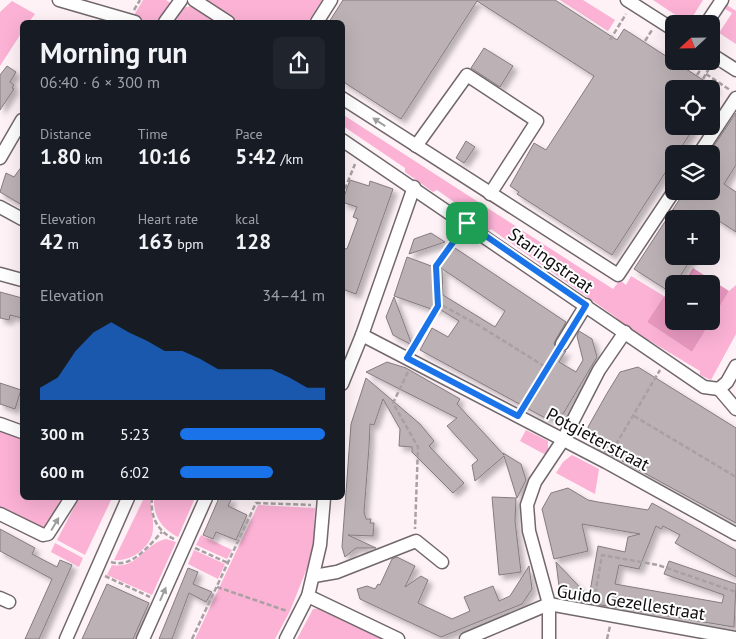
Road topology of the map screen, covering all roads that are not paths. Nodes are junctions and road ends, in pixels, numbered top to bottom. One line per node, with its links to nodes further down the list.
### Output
1 (60, 0): 8 (street)
2 (181, 0): 9 (street)
3 (194, 0): 10 (street)
4 (331, 0): 11 (street)
5 (722, 0): 7 (street)
6 (630, 2): 12 (street)
7 (712, 15)
8 (128, 20)
9 (166, 20)
10 (225, 20)
11 (318, 20)
12 (665, 24)
13 (720, 60): 14 (street)
14 (736, 70)
15 (736, 96): 19 (street)
16 (345, 100): 20 (street, one-way to 16)
17 (20, 123): 21 (street)
18 (345, 142): 22 (street, Staringstraat)
19 (705, 145)
20 (416, 146): 23 (street); 23 (street)
21 (0, 158)
22 (414, 187): 29 (street, Staringstraat); 31 (street)
23 (490, 194): 24 (street)
24 (668, 200)
25 (0, 207): 26 (street)
26 (20, 218)
27 (0, 274): 28 (street)
28 (20, 279)
29 (586, 305): 30 (street, Staringstraat); 32 (street)
30 (625, 332): 35 (street, Staringstraat); 39 (street)
31 (362, 335): 34 (street); 39 (street, Potgieterstraat)
32 (562, 344)
33 (736, 366): 35 (street)
34 (345, 377)
35 (719, 389): 36 (street)
36 (736, 409)
37 (0, 424): 38 (street)
38 (20, 431)
39 (563, 440): 45 (street, Potgieterstraat); 49 (street)
40 (70, 500): 44 (street, one-way to 40)
41 (127, 500): 51 (street)
42 (205, 500): 52 (street, one-way to 42)
43 (323, 502): 47 (street)
44 (0, 514)
45 (736, 534)
46 (442, 562): 47 (street)
47 (314, 576): 48 (street)
48 (308, 596): 53 (street); 54 (street)
49 (549, 604): 50 (street, Guido Gezellestraat); 55 (street, Guido Gezellestraat); 56 (street)
50 (736, 638)
51 (66, 639)
52 (143, 639)
53 (286, 639)
54 (398, 639)
55 (466, 639)
56 (549, 639)

